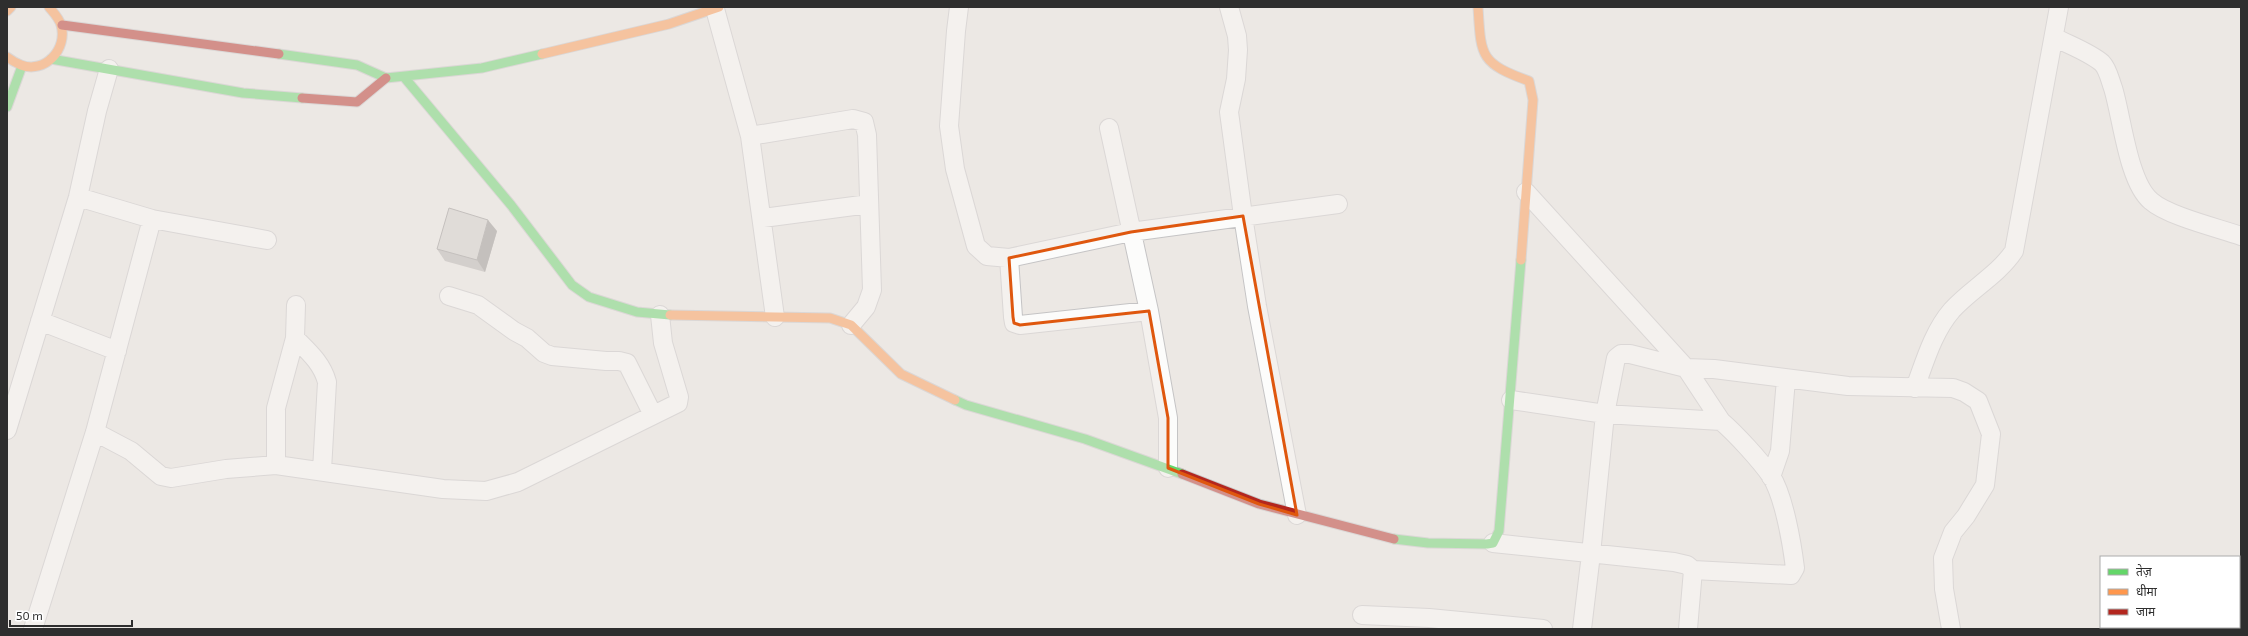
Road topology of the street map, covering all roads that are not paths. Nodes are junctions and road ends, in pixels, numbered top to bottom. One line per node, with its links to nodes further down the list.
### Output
1 (12, 7): 8 (street)
2 (49, 7): 9 (street)
3 (959, 7): 30 (street)
4 (1229, 7): 24 (street)
5 (1478, 7): 20 (street)
6 (2059, 7): 10 (street)
7 (717, 8): 15 (street); 19 (street)
8 (7, 11)
9 (62, 25): 12 (street); 16 (street)
10 (2054, 37): 28 (street); 42 (street)
11 (7, 57): 13 (street)
12 (51, 59): 13 (street); 14 (street)
13 (22, 66): 17 (street)
14 (109, 69): 16 (street); 21 (street)
15 (404, 77): 16 (street); 34 (street)
16 (386, 78)
17 (7, 107)
18 (1110, 128): 27 (street)
19 (750, 136): 22 (street); 25 (street)
20 (1526, 192): 40 (street); 43 (street)
21 (78, 197): 26 (street); 36 (street)
22 (869, 204): 25 (street); 37 (street)
23 (1338, 204): 24 (street)
24 (1243, 216): 27 (street); 53 (street)
25 (763, 218): 35 (street)
26 (152, 219): 29 (street); 39 (street)
27 (1131, 232): 30 (street); 33 (street)
28 (2241, 236)
29 (267, 240)
30 (1009, 258): 33 (street)
31 (449, 296): 45 (street)
32 (296, 305): 38 (street)
33 (1149, 311): 50 (street)
34 (660, 315): 35 (street); 45 (street)
35 (775, 317): 37 (street)
36 (40, 321): 39 (street); 47 (street)
37 (851, 325): 50 (street)
38 (295, 338): 49 (street); 51 (street)
39 (117, 351): 48 (street)
40 (1686, 368): 41 (street); 44 (street); 46 (street)
41 (1786, 379): 42 (street); 52 (street)
42 (1915, 388): 62 (street)
43 (1512, 400): 44 (street); 54 (street)
44 (1605, 414): 46 (street); 55 (street)
45 (653, 415): 51 (street)
46 (1722, 421): 52 (street)
47 (7, 430)
48 (95, 432): 49 (street); 58 (street)
49 (276, 465): 51 (street)
50 (1168, 468): 53 (street)
51 (322, 470)
52 (1772, 477): 56 (street)
53 (1297, 515): 54 (street)
54 (1494, 543): 55 (street)
55 (1591, 554): 56 (street); 60 (street)
56 (1693, 570): 61 (street)
57 (1362, 616): 59 (street)
58 (33, 629)
59 (1543, 629)
60 (1582, 629)
61 (1688, 629)
62 (1951, 629)

